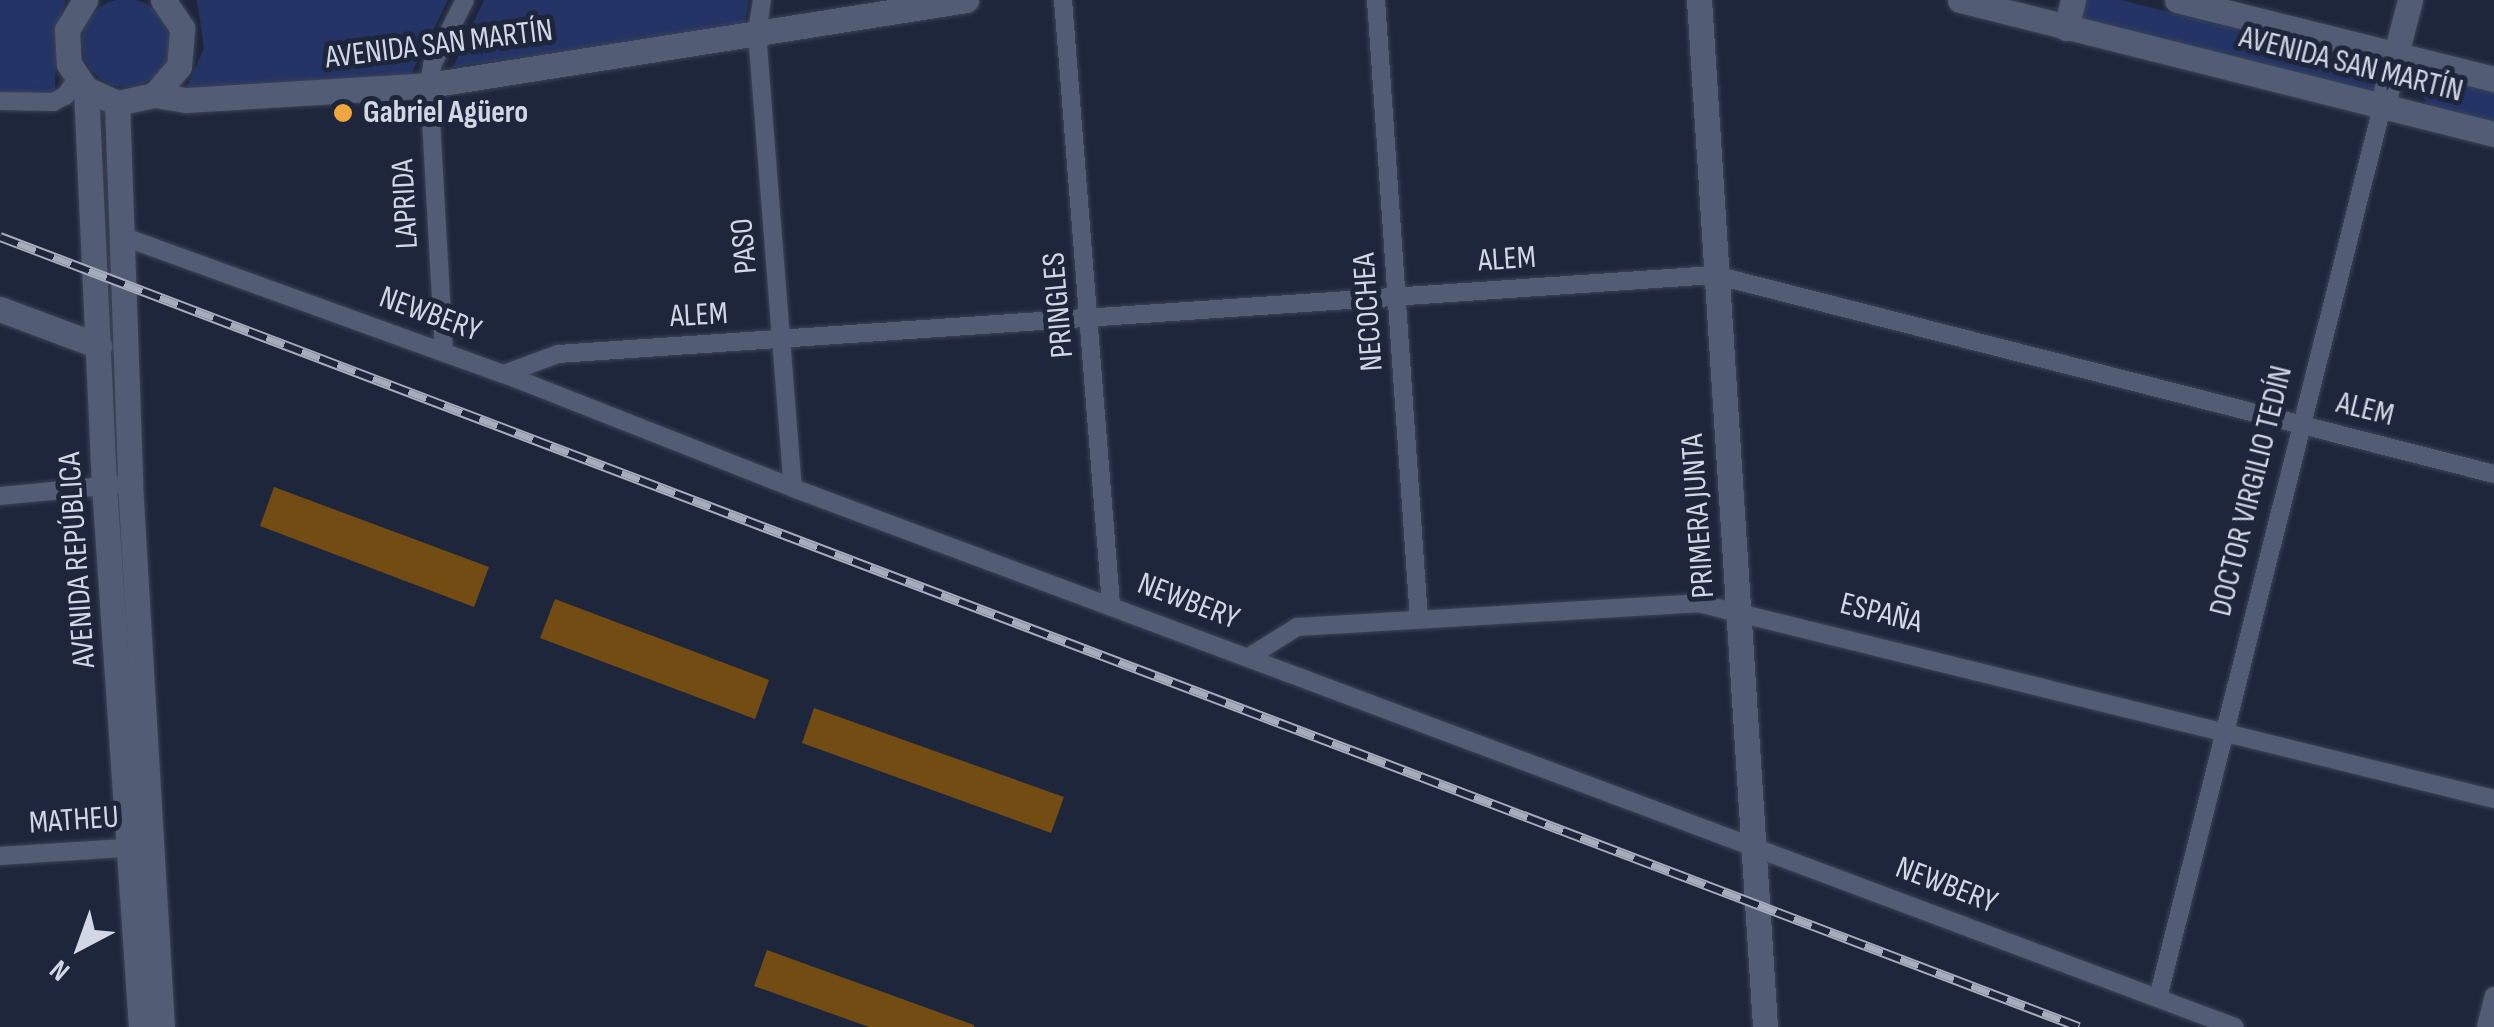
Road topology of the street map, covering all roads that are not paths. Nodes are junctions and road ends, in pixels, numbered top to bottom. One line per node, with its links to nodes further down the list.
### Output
1 (85, 0): 17 (main road, AVENIDA REPÚBLICA)
2 (163, 0): 19 (main road)
3 (465, 0): 18 (street, LAPRIDA)
4 (762, 0): 14 (street, PASO)
5 (966, 0): 14 (main road, AVENIDA SAN MARTÍN)
6 (1063, 0): 28 (street, PRINGLES)
7 (1376, 0): 26 (street, NECOCHEA)
8 (1699, 0): 25 (main road, PRIMERA JUNTA)
9 (1960, 0): 13 (main road, AVENIDA SAN MARTÍN)
10 (2073, 0): 13 (main road)
11 (2176, 0): 15 (main road, AVENIDA SAN MARTÍN)
12 (2410, 0): 15 (main road, DOCTOR VIRGILIO TEDÍN)
13 (2066, 28): 22 (main road, AVENIDA SAN MARTÍN)
14 (756, 33): 18 (main road, AVENIDA SAN MARTÍN); 29 (street, PASO)
15 (2396, 55): 16 (main road, AVENIDA SAN MARTÍN); 22 (main road, DOCTOR VIRGILIO TEDÍN)
16 (2494, 80)
17 (82, 84): 20 (street); 21 (main road); 30 (main road, AVENIDA REPÚBLICA)
18 (429, 85): 19 (main road, AVENIDA SAN MARTÍN); 31 (street, LAPRIDA)
19 (154, 95): 21 (main road, AVENIDA SAN MARTÍN)
20 (0, 101)
21 (117, 102): 24 (main road, AVENIDA REPÚBLICA)
22 (2382, 107): 23 (main road, AVENIDA SAN MARTÍN); 33 (street, DOCTOR VIRGILIO TEDÍN)
23 (2494, 134)
24 (119, 234): 31 (street, NEWBERY); 35 (main road, AVENIDA REPÚBLICA)
25 (1714, 276): 26 (street, ALEM); 33 (street, ALEM); 39 (main road, PRIMERA JUNTA)
26 (1398, 298): 28 (street, ALEM); 40 (street, NECOCHEA)
27 (0, 309): 30 (main road)
28 (1092, 320): 29 (street, ALEM); 38 (street, PRINGLES)
29 (784, 342): 32 (street, ALEM); 36 (street, PASO)
30 (99, 346): 35 (main road, AVENIDA REPÚBLICA)
31 (444, 352): 32 (street, NEWBERY)
32 (504, 374): 36 (street, NEWBERY)
33 (2302, 426): 34 (street, ALEM); 42 (street, DOCTOR VIRGILIO TEDÍN)
34 (2494, 474)
35 (117, 485): 37 (street); 45 (main road, AVENIDA REPÚBLICA)
36 (793, 488): 38 (street, NEWBERY)
37 (0, 496)
38 (1111, 605): 41 (street, NEWBERY)
39 (1739, 610): 40 (street, ESPAÑA); 42 (street, ESPAÑA); 44 (main road, PRIMERA JUNTA)
40 (1419, 620): 41 (street, ESPAÑA)
41 (1249, 658): 44 (street, NEWBERY)
42 (2225, 730): 43 (street, ESPAÑA); 48 (street, DOCTOR VIRGILIO TEDÍN)
43 (2494, 799)
44 (1754, 845): 48 (street, NEWBERY); 51 (main road, PRIMERA JUNTA)
45 (141, 847): 46 (street, MATHEU); 49 (main road, AVENIDA REPÚBLICA); 50 (main road, AVENIDA REPÚBLICA)
46 (0, 856)
47 (2494, 996): 53 (street)
48 (2158, 998): 52 (street, NEWBERY)
49 (140, 1027)
50 (162, 1027)
51 (1765, 1027)
52 (2235, 1027)
53 (2486, 1027)

